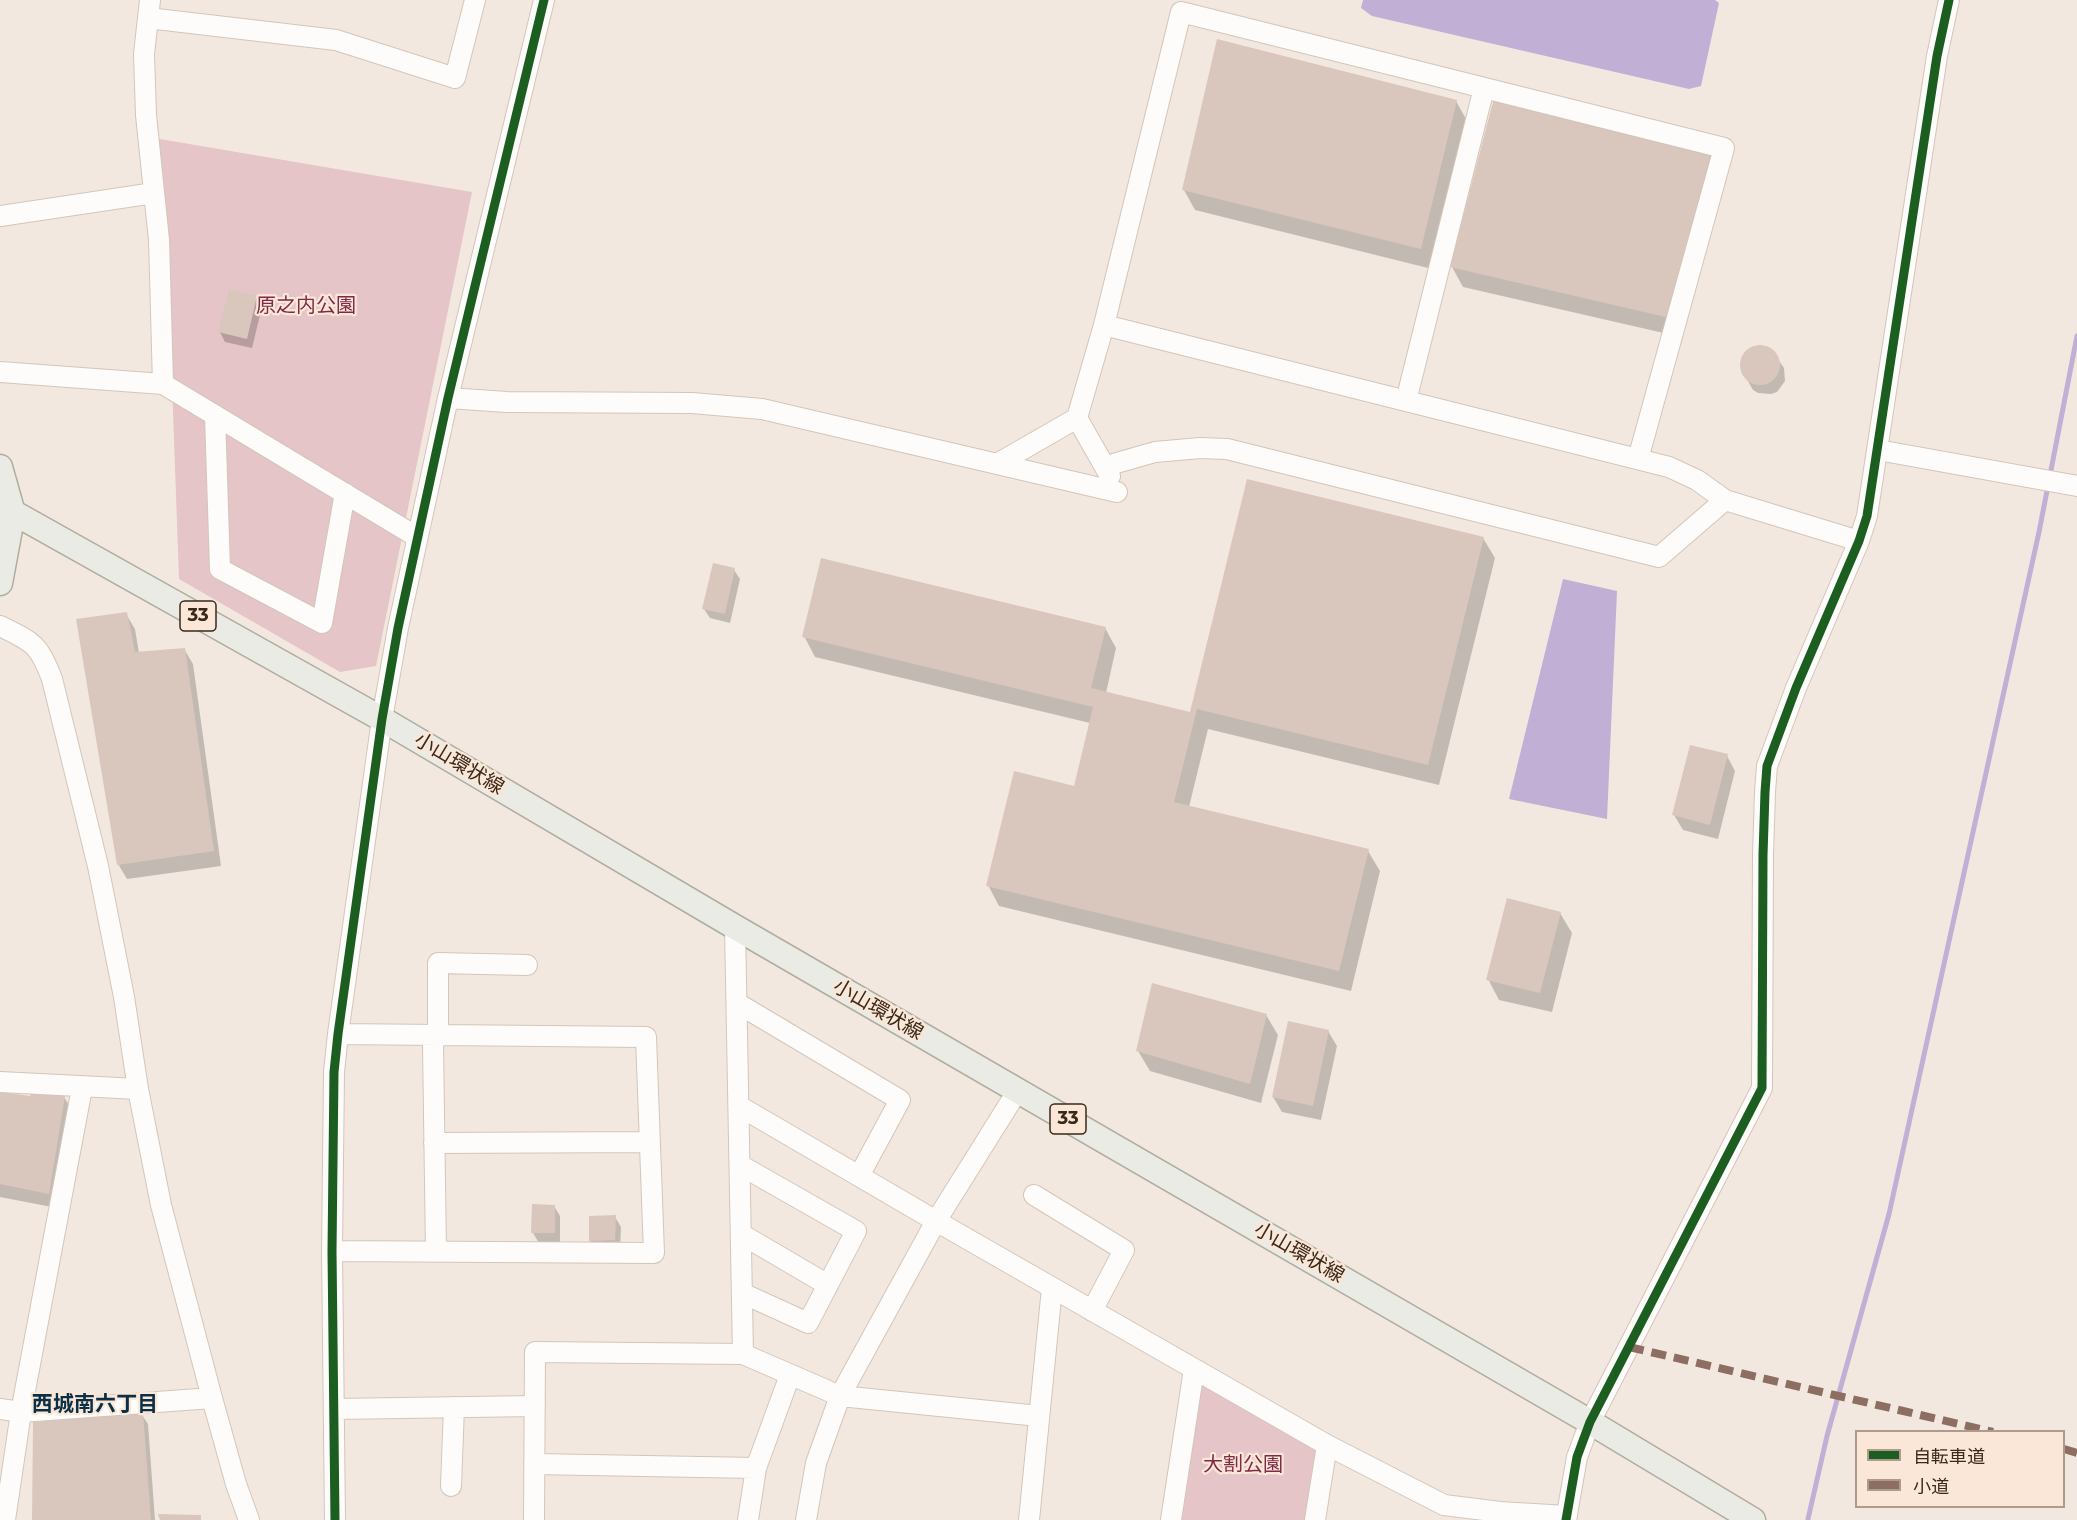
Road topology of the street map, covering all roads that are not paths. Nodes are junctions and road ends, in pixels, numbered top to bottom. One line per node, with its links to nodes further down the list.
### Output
1 (475, 0): 4 (street)
2 (544, 0): 11 (street)
3 (1949, 0): 15 (street)
4 (149, 9): 6 (street)
5 (1484, 88): 8 (street); 12 (street); 16 (street)
6 (154, 193): 7 (street); 10 (street)
7 (0, 216)
8 (1104, 325): 12 (street); 14 (street)
9 (0, 372): 10 (street)
10 (163, 384): 13 (street)
11 (448, 398): 17 (street); 24 (street)
12 (1406, 401): 16 (street)
13 (215, 415): 21 (street); 21 (street)
14 (1077, 418): 17 (street); 19 (street)
15 (1878, 450): 20 (street); 25 (street)
16 (1638, 459): 22 (street)
17 (997, 464): 19 (street)
18 (0, 466): 23 (main road)
19 (1106, 466): 22 (street)
20 (2077, 486)
21 (345, 493): 24 (street)
22 (1725, 500): 25 (street)
23 (7, 509): 26 (main road); 28 (main road, 小山環状線 / 33)
24 (417, 537): 28 (street)
25 (1859, 541): 63 (street)
26 (0, 584)
27 (0, 626): 36 (street)
28 (382, 719): 29 (main road, 小山環状線 / 33); 32 (street)
29 (735, 927): 31 (street); 37 (main road, 小山環状線 / 33)
30 (527, 966): 33 (street)
31 (737, 1004): 38 (street); 42 (street)
32 (338, 1034): 33 (street); 46 (street)
33 (438, 1035): 39 (street); 40 (street)
34 (0, 1082): 35 (street)
35 (82, 1088): 36 (street); 61 (street)
36 (138, 1089): 56 (street)
37 (1018, 1090): 44 (street); 63 (main road, 小山環状線 / 33)
38 (739, 1106): 41 (street); 42 (street)
39 (650, 1142): 40 (street); 47 (street)
40 (434, 1143): 47 (street)
41 (740, 1165): 45 (street); 48 (street)
42 (859, 1176): 44 (street)
43 (1035, 1195): 51 (street)
44 (936, 1221): 49 (street); 55 (street)
45 (741, 1234): 48 (street); 50 (street)
46 (332, 1251): 47 (street); 60 (street)
47 (436, 1252)
48 (828, 1285): 50 (street)
49 (1052, 1288): 51 (street); 62 (street)
50 (742, 1293): 52 (street)
51 (1092, 1311): 53 (street)
52 (743, 1354): 54 (street); 57 (street)
53 (1194, 1369): 64 (street); 77 (street)
54 (790, 1375): 55 (street); 66 (street)
55 (840, 1396): 62 (street); 75 (street)
56 (212, 1398): 61 (street); 71 (street)
57 (535, 1406): 58 (street); 65 (street)
58 (454, 1407): 60 (street); 67 (street)
59 (0, 1409): 61 (street)
60 (334, 1409): 72 (street)
61 (21, 1412): 70 (street)
62 (1039, 1416): 76 (street)
63 (1590, 1422): 69 (street); 79 (main road, 小山環状線 / 33)
64 (1327, 1445): 68 (street); 78 (street)
65 (534, 1464): 66 (street); 73 (street)
66 (756, 1468): 74 (street)
67 (451, 1486)
68 (1443, 1513): 69 (street)
69 (1567, 1518)
70 (5, 1520)
71 (249, 1520)
72 (335, 1520)
73 (534, 1520)
74 (748, 1520)
75 (806, 1520)
76 (1029, 1520)
77 (1171, 1520)
78 (1315, 1520)
79 (1754, 1520)

